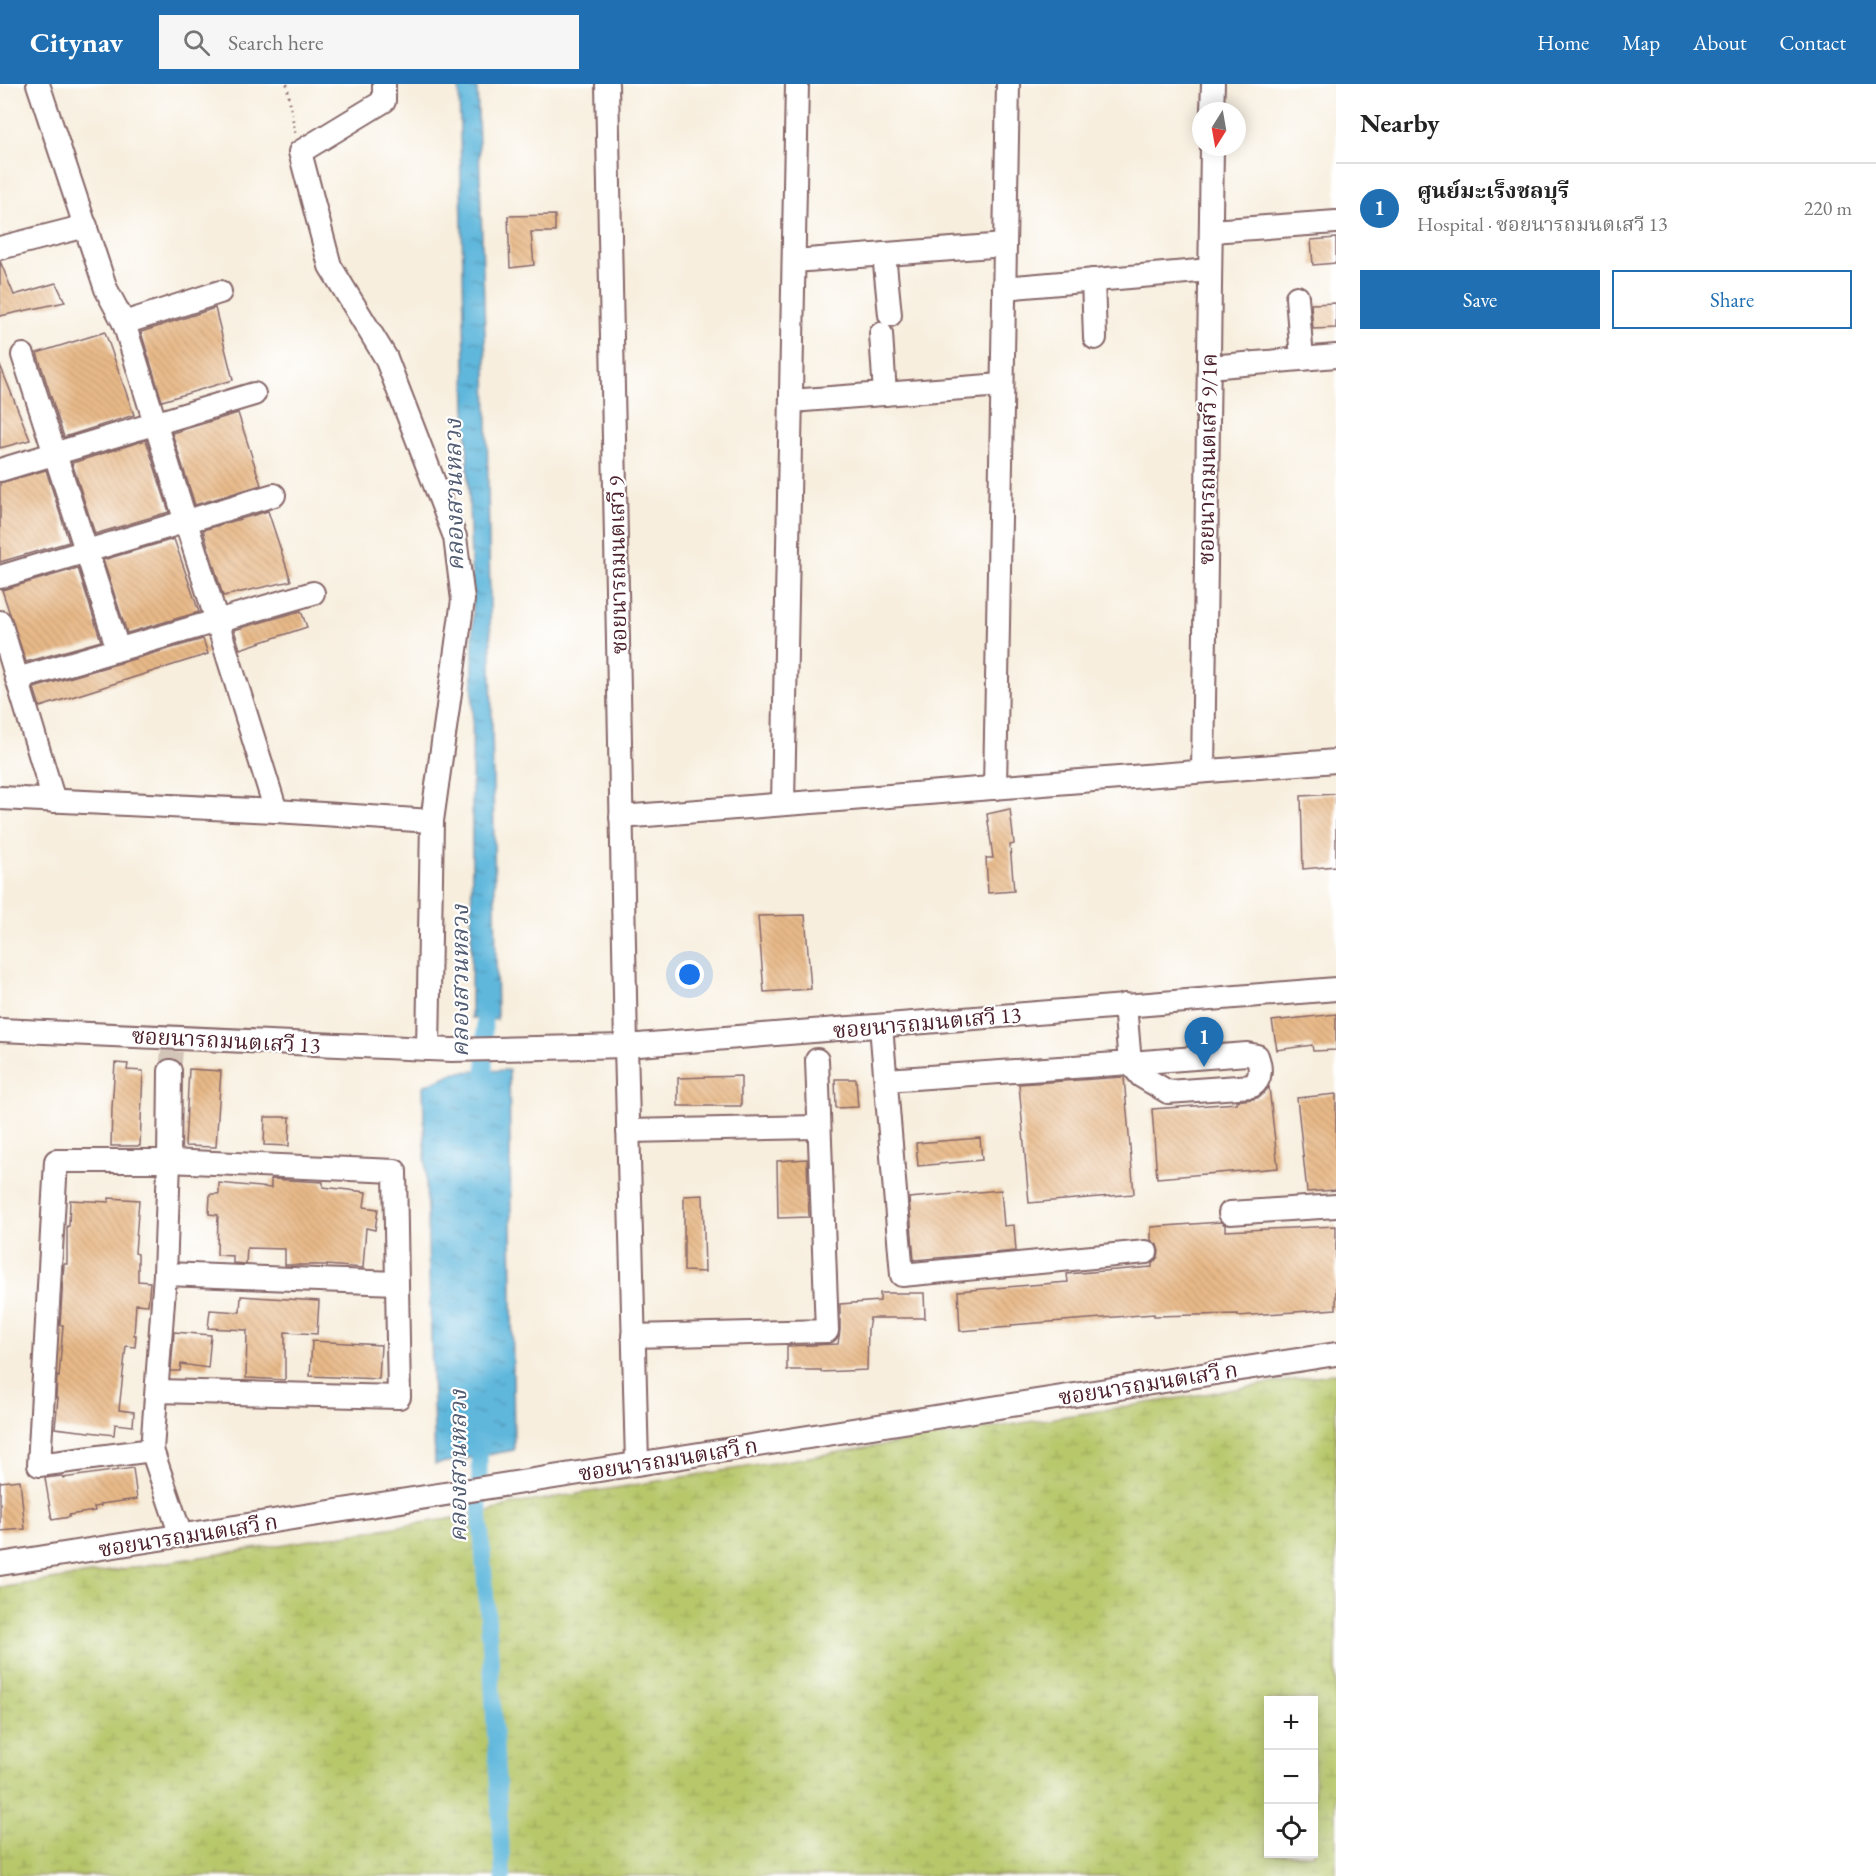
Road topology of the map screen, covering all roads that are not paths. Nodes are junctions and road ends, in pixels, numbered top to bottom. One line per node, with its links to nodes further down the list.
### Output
1 (38, 84): 10 (street)
2 (384, 84): 51 (street)
3 (607, 84): 50 (street, ซอยนารถมนตเสวี 9)
4 (797, 84): 15 (street)
5 (1008, 84): 12 (street)
6 (1213, 84): 7 (street)
7 (1212, 102)
8 (1212, 156): 11 (street, ซอยนารถมนตเสวี 9/1ค)
9 (1336, 222): 11 (street)
10 (86, 226): 13 (street); 21 (street)
11 (1211, 231): 16 (street, ซอยนารถมนตเสวี 9/1ค)
12 (1005, 244): 14 (street); 18 (street)
13 (0, 248)
14 (884, 254): 15 (street); 29 (street)
15 (794, 261): 30 (street)
16 (1210, 270): 17 (street); 26 (street, ซอยนารถมนตเสวี 9/1ค)
17 (1093, 280): 18 (street); 22 (street)
18 (1004, 288): 27 (street)
19 (220, 292): 21 (street)
20 (1297, 297): 25 (street)
21 (124, 323): 31 (street)
22 (1095, 338)
23 (23, 355): 32 (street)
24 (1336, 357): 25 (street)
25 (1302, 359): 26 (street)
26 (1209, 367): 44 (street, ซอยนารถมนตเสวี 9/1ค)
27 (1002, 385): 29 (street); 45 (street)
28 (254, 394): 31 (street)
29 (885, 394): 30 (street)
30 (791, 401): 48 (street)
31 (155, 423): 32 (street); 35 (street)
32 (55, 453): 33 (street); 36 (street)
33 (0, 470)
34 (274, 495): 35 (street)
35 (185, 521): 36 (street); 39 (street)
36 (87, 552): 37 (street); 41 (street)
37 (0, 577)
38 (313, 593): 39 (street)
39 (216, 620): 41 (street); 49 (street)
40 (0, 622): 42 (street)
41 (118, 649): 42 (street)
42 (11, 678): 47 (street)
43 (1336, 761): 44 (street)
44 (1203, 771): 45 (street)
45 (995, 788): 48 (street)
46 (0, 798): 47 (street)
47 (54, 801): 49 (street)
48 (783, 804): 50 (street)
49 (276, 811): 51 (street)
50 (621, 817): 56 (street, ซอยนารถมนตเสวี 9)
51 (432, 821): 57 (street)
52 (1336, 989): 53 (street, ซอยนารถมนตเสวี 13)
53 (1125, 1005): 54 (street, ซอยนารถมนตเสวี 13); 60 (street)
54 (881, 1026): 56 (street, ซอยนารถมนตเสวี 13); 61 (street)
55 (0, 1030): 58 (street, ซอยนารถมนตเสวี 13)
56 (626, 1046): 57 (street, ซอยนารถมนตเสวี 13); 63 (street, ซอยนารถมนตเสวี 9)
57 (428, 1049): 58 (street, ซอยนารถมนตเสวี 13)
58 (171, 1054): 64 (street)
59 (817, 1060): 62 (street)
60 (1130, 1063): 60 (street); 61 (street)
61 (886, 1080): 67 (street)
62 (818, 1127): 63 (street); 70 (street)
63 (628, 1131): 70 (street, ซอยนารถมนตเสวี 9)
64 (169, 1161): 68 (street); 69 (street); 73 (street)
65 (1336, 1206): 66 (street)
66 (1230, 1213)
67 (1146, 1252)
68 (165, 1274): 69 (street); 72 (street)
69 (396, 1283): 72 (street)
70 (633, 1336): 74 (street, ซอยนารถมนตเสวี 9)
71 (1336, 1354): 74 (street, ซอยนารถมนตเสวี ก)
72 (157, 1391): 73 (street)
73 (152, 1450): 75 (street)
74 (637, 1464): 75 (street, ซอยนารถมนตเสวี ก)
75 (181, 1536): 76 (street, ซอยนารถมนตเสวี ก)
76 (0, 1564)

